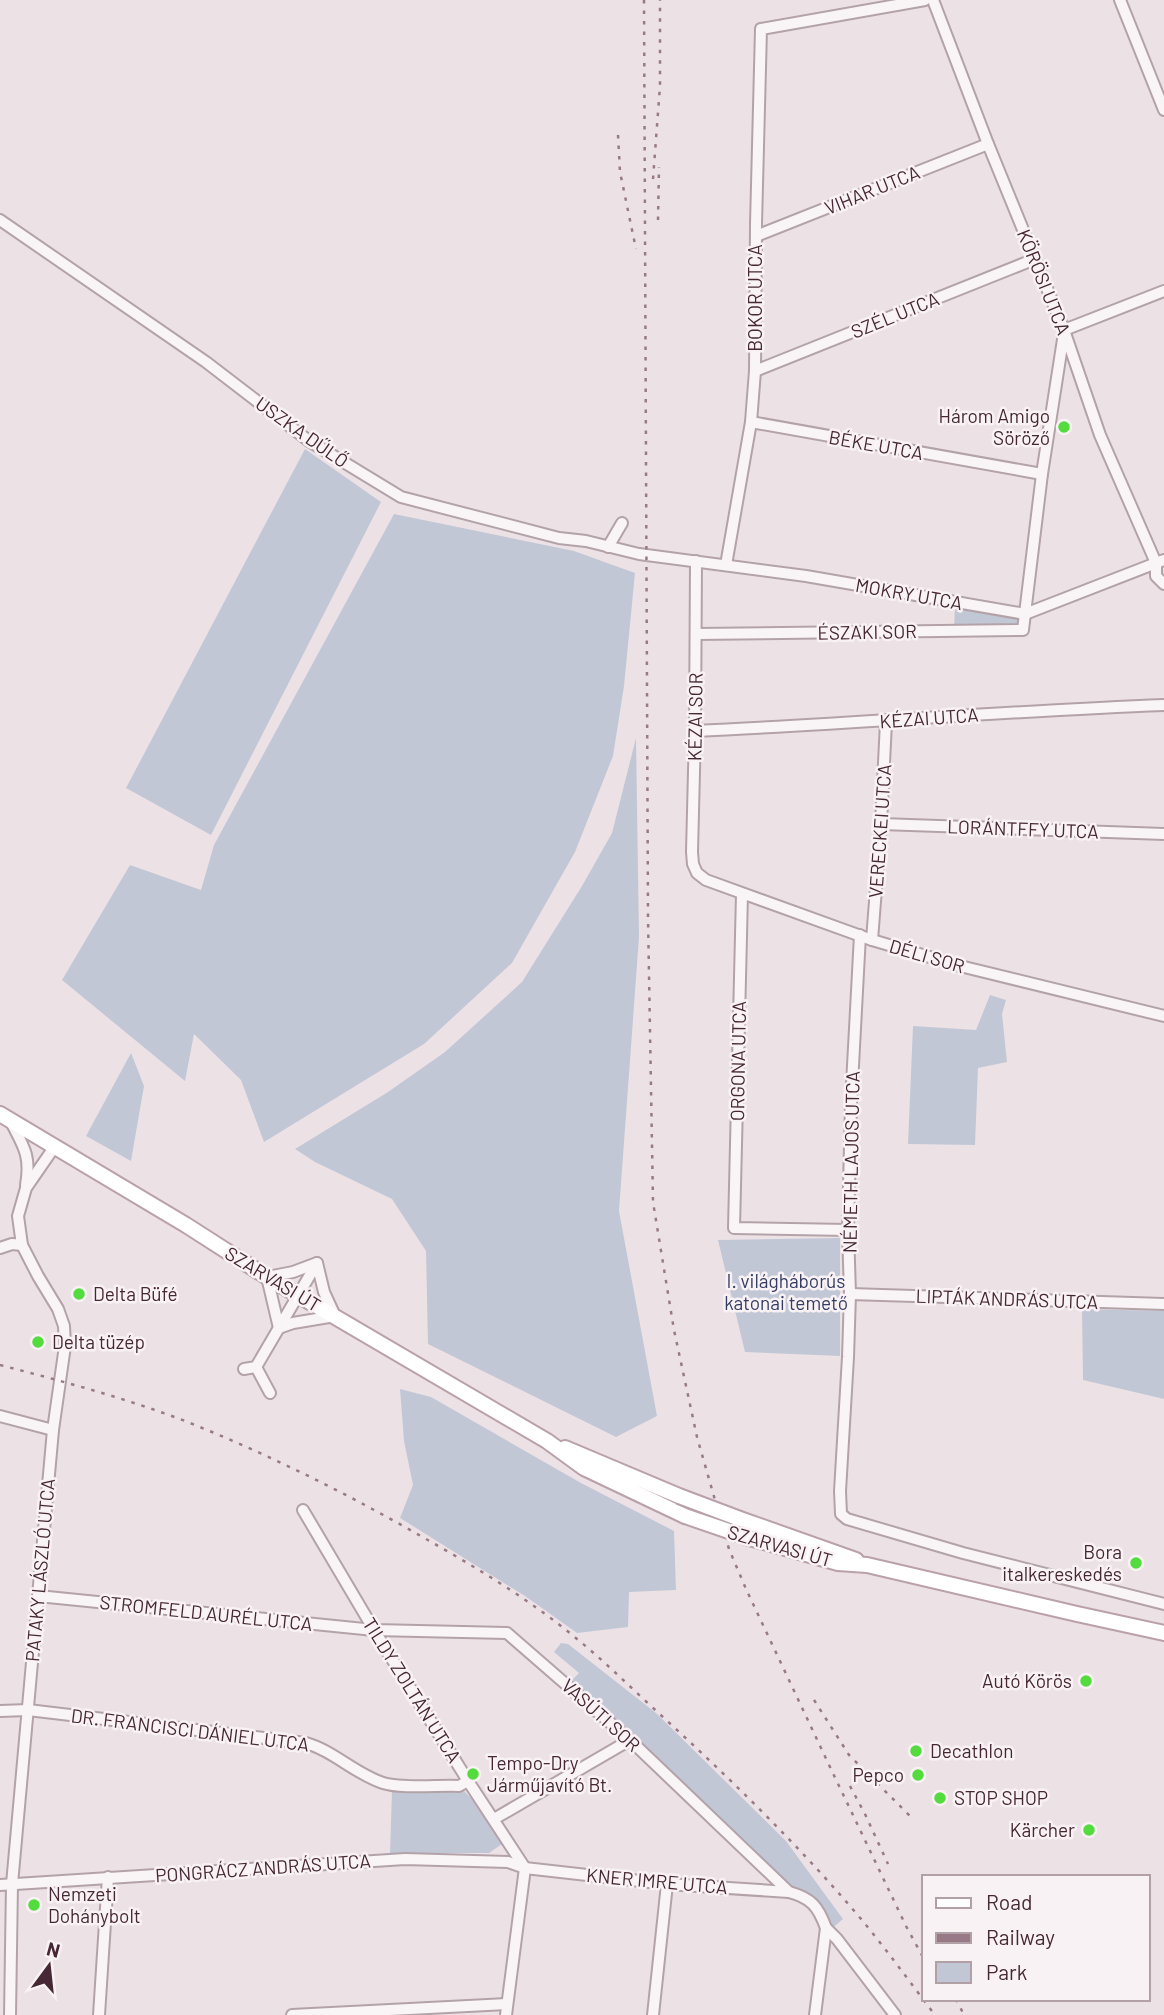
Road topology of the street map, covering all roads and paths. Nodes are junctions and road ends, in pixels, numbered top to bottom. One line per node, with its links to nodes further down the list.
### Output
1 (925, 0): 7 (street, BOKOR UTCA)
2 (933, 0): 5 (street, KÖRÖSI UTCA)
3 (1120, 0): 4 (street)
4 (1164, 110)
5 (988, 144): 7 (street, VIHAR UTCA); 8 (street, KÖRÖSI UTCA)
6 (0, 220): 15 (street, USZKA DŰLŐ)
7 (756, 236): 11 (street, BOKOR UTCA)
8 (1035, 259): 10 (street, KÖRÖSI UTCA); 11 (street, SZÉL UTCA)
9 (1164, 291): 10 (street)
10 (1064, 330): 13 (street); 18 (street, KÖRÖSI UTCA)
11 (755, 371): 12 (street, BOKOR UTCA)
12 (751, 422): 13 (street, BÉKE UTCA); 19 (street, BOKOR UTCA)
13 (1042, 474): 21 (street)
14 (622, 523): 15 (street)
15 (608, 547): 16 (street, USZKA DŰLŐ)
16 (645, 554): 17 (street, MOKRY UTCA)
17 (696, 561): 19 (street, MOKRY UTCA); 22 (street, KÉZAI SOR)
18 (1160, 561): 20 (street); 21 (street)
19 (726, 565): 21 (street, MOKRY UTCA)
20 (1164, 584)
21 (1025, 614): 22 (street, ÉSZAKI SOR)
22 (696, 634): 25 (street, KÉZAI SOR)
23 (1164, 705): 24 (street, KÉZAI UTCA)
24 (886, 722): 25 (street, KÉZAI UTCA); 26 (street, VERECKEI UTCA)
25 (695, 731): 28 (street, KÉZAI SOR)
26 (881, 824): 27 (street, LORÁNTFFY UTCA); 31 (street, VERECKEI UTCA)
27 (1164, 834)
28 (697, 873): 29 (street, DÉLI SOR)
29 (742, 894): 30 (street, DÉLI SOR); 36 (street, ORGONA UTCA)
30 (860, 935): 31 (street, DÉLI SOR); 36 (street, NÉMETH LAJOS UTCA)
31 (872, 940): 32 (street, DÉLI SOR)
32 (1164, 1016)
33 (6, 1118): 34 (main road, SZARVASI ÚT); 35 (street)
34 (55, 1146): 35 (street, PATAKY LÁSZLÓ UTCA); 40 (main road, SZARVASI ÚT)
35 (26, 1188): 37 (street, PATAKY LÁSZLÓ UTCA)
36 (848, 1230): 41 (street, NÉMETH LAJOS UTCA)
37 (22, 1245): 38 (street); 50 (street, PATAKY LÁSZLÓ UTCA)
38 (0, 1248)
39 (318, 1261): 40 (street); 42 (street); 44 (street)
40 (267, 1277): 42 (main road, SZARVASI ÚT); 45 (street)
41 (850, 1294): 43 (street, LIPTÁK ANDRÁS UTCA); 55 (street, NÉMETH LAJOS UTCA)
42 (298, 1295): 44 (main road, SZARVASI ÚT); 45 (street)
43 (1164, 1304)
44 (335, 1316): 45 (street); 51 (main road, SZARVASI ÚT)
45 (279, 1328): 46 (street)
46 (257, 1367): 47 (street); 48 (street)
47 (244, 1369)
48 (270, 1393)
49 (0, 1416): 50 (street)
50 (53, 1430): 54 (street, PATAKY LÁSZLÓ UTCA)
51 (547, 1441): 53 (main road, SZARVASI ÚT, bridge); 53 (main road, SZARVASI ÚT, bridge)
52 (303, 1510): 56 (street, TILDY ZOLTÁN UTCA)
53 (867, 1565): 57 (main road, SZARVASI ÚT)
54 (38, 1596): 56 (street, STROMFELD AURÉL UTCA); 58 (street, PATAKY LÁSZLÓ UTCA)
55 (1164, 1604)
56 (374, 1630): 60 (street, VASÚTI SOR); 61 (street, TILDY ZOLTÁN UTCA)
57 (1164, 1633)
58 (28, 1710): 59 (street, DR. FRANCISCI DÁNIEL UTCA); 61 (street, DR. FRANCISCI DÁNIEL UTCA); 65 (street, PATAKY LÁSZLÓ UTCA)
59 (0, 1711)
60 (631, 1740): 62 (street); 67 (street, VASÚTI SOR)
61 (468, 1781): 62 (street, TILDY ZOLTÁN UTCA)
62 (494, 1819): 63 (street, TILDY ZOLTÁN UTCA)
63 (525, 1868): 64 (street, PONGRÁCZ ANDRÁS UTCA); 66 (street, KNER IMRE UTCA); 69 (street)
64 (108, 1877): 65 (street, PONGRÁCZ ANDRÁS UTCA); 71 (street)
65 (6, 1884): 70 (street, PATAKY LÁSZLÓ UTCA)
66 (667, 1884): 67 (street, KNER IMRE UTCA); 73 (street)
67 (789, 1892): 68 (street, VASÚTI SOR)
68 (826, 1928): 74 (street); 75 (street, VASÚTI SOR)
69 (506, 2009): 72 (street)
70 (10, 2015)
71 (99, 2015)
72 (292, 2015)
73 (653, 2015)
74 (815, 2015)
75 (895, 2015)

